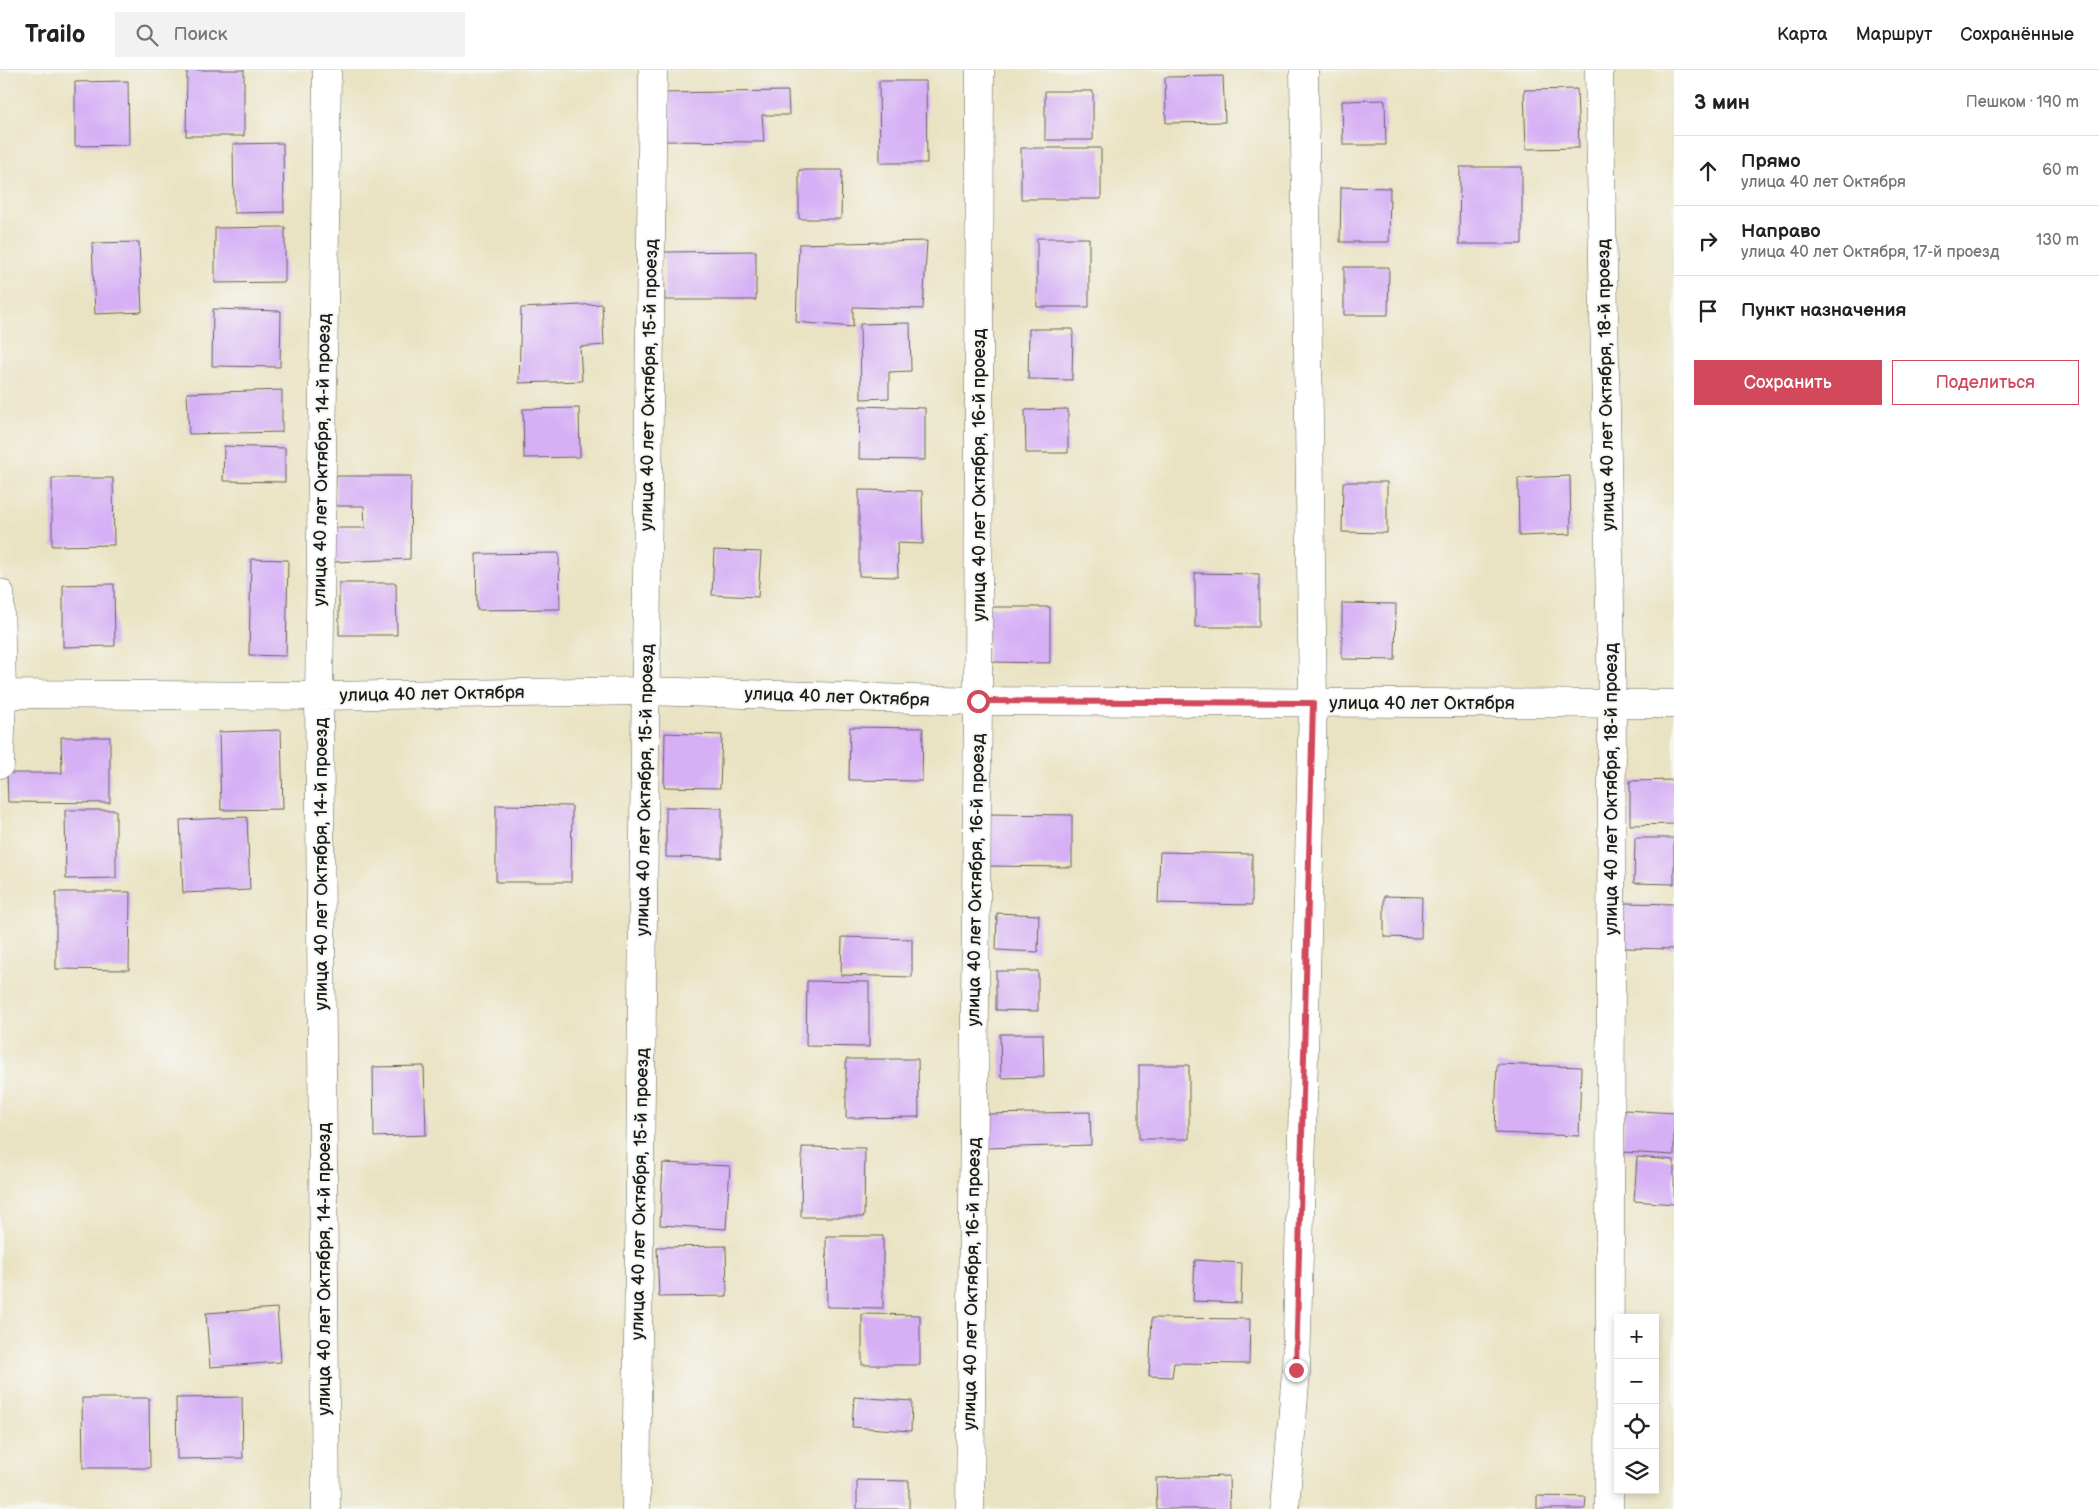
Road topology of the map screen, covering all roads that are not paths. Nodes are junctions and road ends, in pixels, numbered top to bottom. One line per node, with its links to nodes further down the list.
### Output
1 (328, 70): 9 (street, улица 40 лет Октября, 14-й проезд)
2 (653, 70): 7 (street, улица 40 лет Октября, 15-й проезд)
3 (980, 70): 10 (street, улица 40 лет Октября, 16-й проезд)
4 (1304, 70): 11 (street)
5 (1599, 70): 12 (street, улица 40 лет Октября, 18-й проезд)
6 (0, 593): 8 (street)
7 (646, 690): 9 (street, улица 40 лет Октября); 10 (street, улица 40 лет Октября); 16 (street, улица 40 лет Октября, 15-й проезд)
8 (1, 694): 9 (street, улица 40 лет Октября); 14 (street)
9 (319, 696): 15 (street, улица 40 лет Октября, 14-й проезд)
10 (978, 701): 11 (street, улица 40 лет Октября); 17 (street, улица 40 лет Октября, 16-й проезд)
11 (1313, 703): 12 (street, улица 40 лет Октября); 18 (street)
12 (1612, 703): 13 (street, улица 40 лет Октября); 19 (street, улица 40 лет Октября, 18-й проезд)
13 (1674, 704)
14 (0, 764)
15 (326, 1509)
16 (636, 1509)
17 (970, 1509)
18 (1285, 1509)
19 (1609, 1509)

